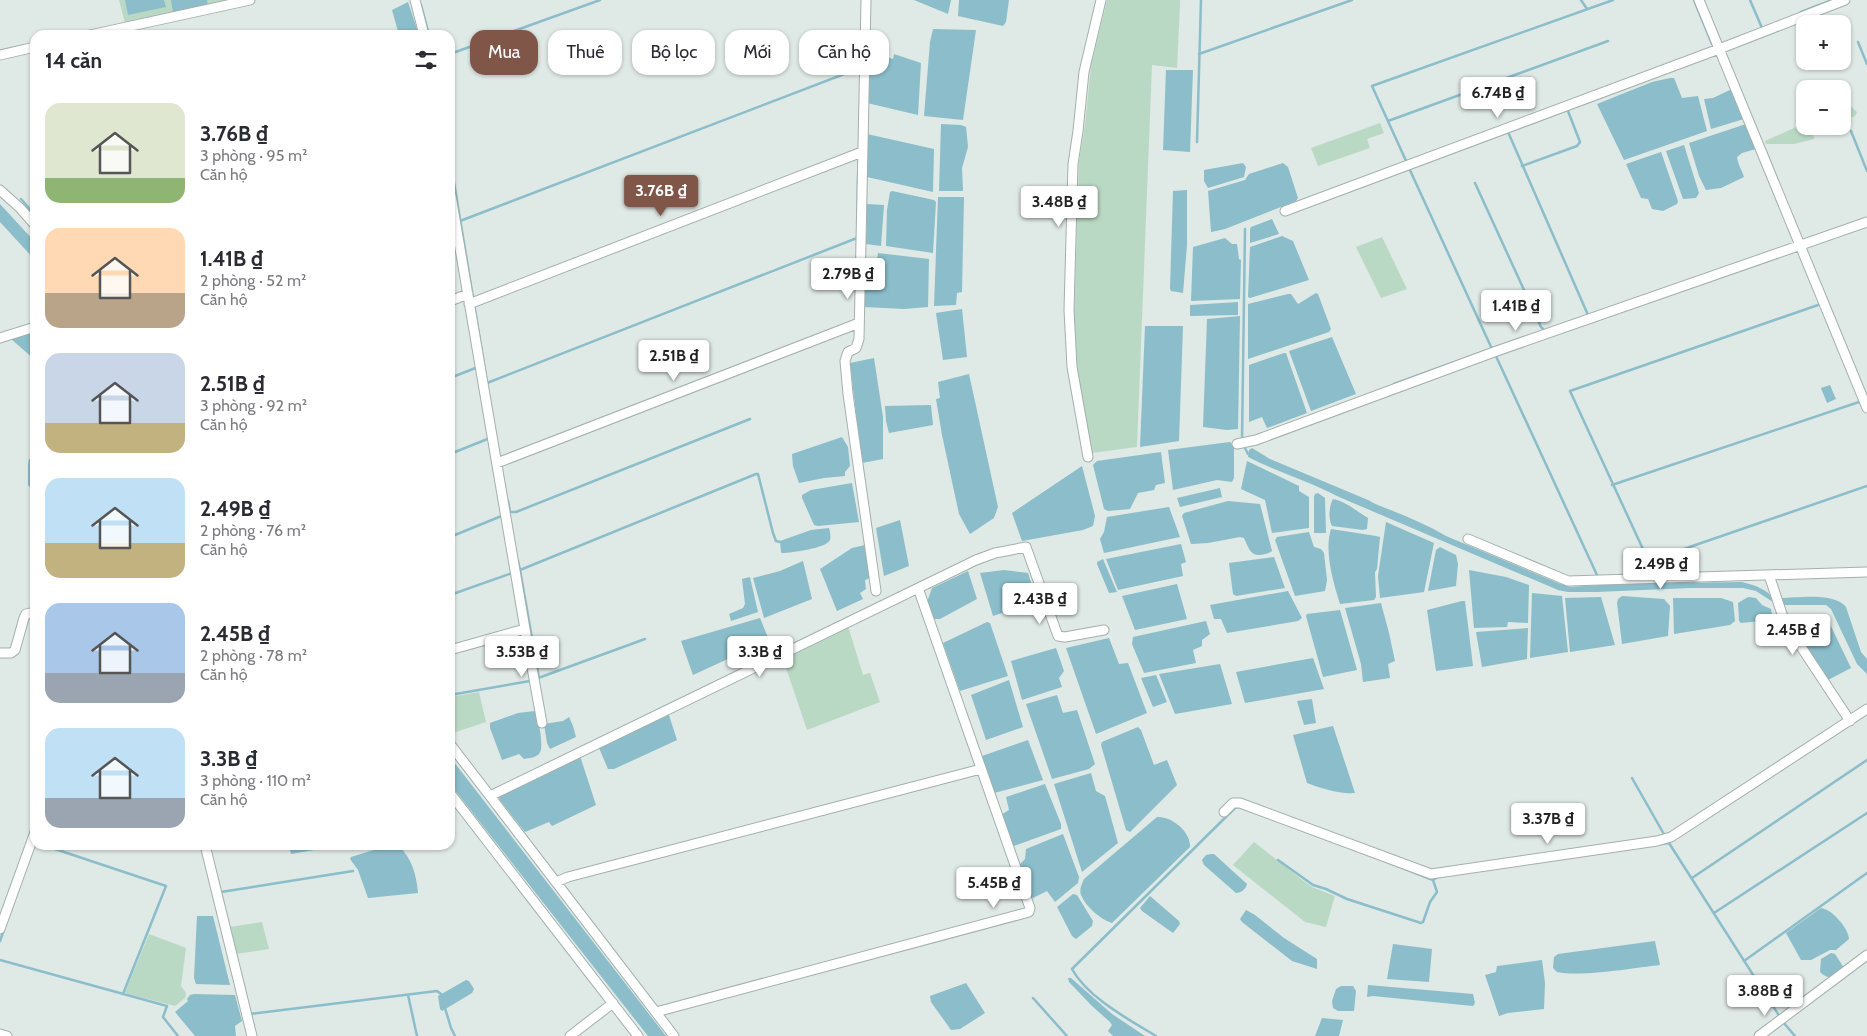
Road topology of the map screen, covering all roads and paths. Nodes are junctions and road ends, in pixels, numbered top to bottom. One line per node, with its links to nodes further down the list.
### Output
1 (250, 0): 7 (street)
2 (415, 0): 8 (street)
3 (866, 0): 12 (street)
4 (1102, 0): 26 (street)
5 (1699, 0): 10 (street)
6 (1845, 0): 10 (street)
7 (113, 30)
8 (423, 30)
9 (30, 48): 11 (street)
10 (1719, 49): 14 (street); 18 (street)
11 (0, 55)
12 (862, 152): 19 (street); 21 (street)
13 (0, 190): 15 (street)
14 (1285, 211)
15 (30, 219)
16 (455, 219): 19 (street)
17 (1867, 222): 18 (street)
18 (1801, 245): 24 (street); 25 (street)
19 (469, 299): 20 (street); 27 (street)
20 (455, 300)
21 (859, 323): 27 (street); 32 (street)
22 (30, 328): 23 (street)
23 (0, 338)
24 (1867, 408)
25 (1237, 444)
26 (1088, 457)
27 (497, 463): 34 (street)
28 (1468, 539): 30 (street)
29 (1867, 572): 30 (street)
30 (1769, 575): 39 (street)
31 (918, 588): 35 (street); 42 (street); 43 (street)
32 (876, 591)
33 (30, 613): 37 (street)
34 (526, 629): 36 (street); 40 (street)
35 (1104, 630)
36 (455, 649)
37 (0, 653)
38 (1867, 710): 39 (street)
39 (1850, 721): 45 (street)
40 (542, 723)
41 (455, 750): 43 (street)
42 (981, 769): 48 (street); 52 (street)
43 (490, 796): 48 (street)
44 (455, 799): 51 (street)
45 (1224, 812)
46 (30, 846): 49 (street)
47 (206, 850): 55 (street)
48 (556, 882): 52 (street)
49 (0, 929)
50 (1867, 955): 59 (street)
51 (613, 1003): 56 (street); 57 (street)
52 (656, 1012): 58 (street)
53 (0, 1034): 54 (street)
54 (7, 1036)
55 (252, 1036)
56 (570, 1036)
57 (638, 1036)
58 (674, 1036)
59 (1759, 1036)

